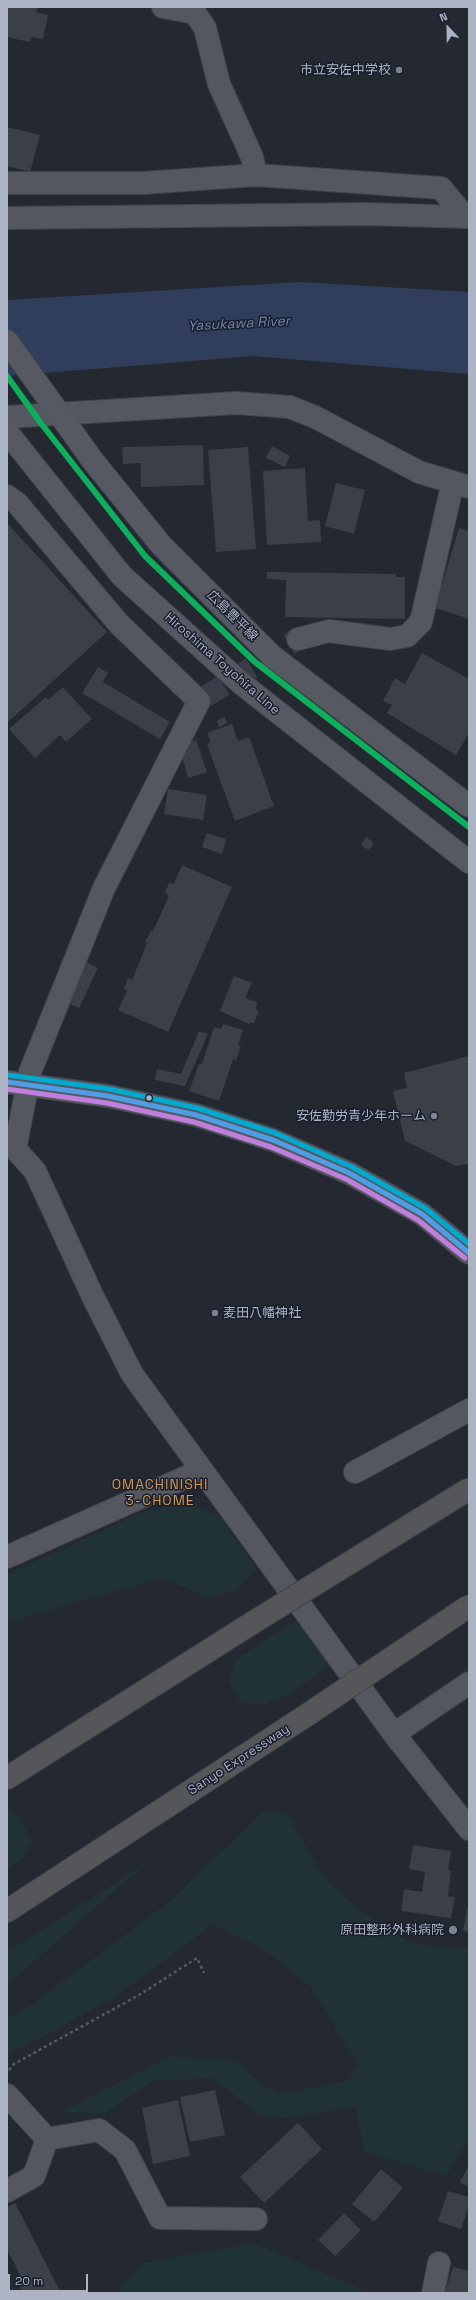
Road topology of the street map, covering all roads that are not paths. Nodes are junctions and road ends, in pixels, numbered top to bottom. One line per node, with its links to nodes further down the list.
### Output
1 (164, 7): 2 (street)
2 (195, 10): 3 (street)
3 (256, 175): 4 (street); 5 (street)
4 (7, 183)
5 (467, 217): 6 (street)
6 (7, 218)
7 (7, 341): 8 (main road, 広島豊平線)
8 (60, 414): 9 (street); 11 (street); 14 (main road, 広島豊平線)
9 (7, 417)
10 (7, 432): 15 (main road, Hiroshima Toyohira Line)
11 (461, 484): 13 (street)
12 (7, 496): 16 (street)
13 (298, 639)
14 (469, 806)
15 (469, 862)
16 (17, 1084): 17 (main road); 19 (street)
17 (469, 1253)
18 (469, 1410): 20 (street)
19 (202, 1470): 22 (street); 25 (street)
20 (355, 1472)
21 (469, 1489): 26 (highway, bridge)
22 (7, 1557)
23 (469, 1606): 28 (highway, Sanyo Expressway, bridge)
24 (469, 1683): 25 (street)
25 (394, 1734): 27 (street)
26 (7, 1778)
27 (469, 1829)
28 (7, 1911)
29 (7, 2095): 30 (street)
30 (47, 2138): 31 (street); 32 (street)
31 (7, 2191)
32 (256, 2219)
33 (439, 2263): 34 (street)
34 (433, 2293)

